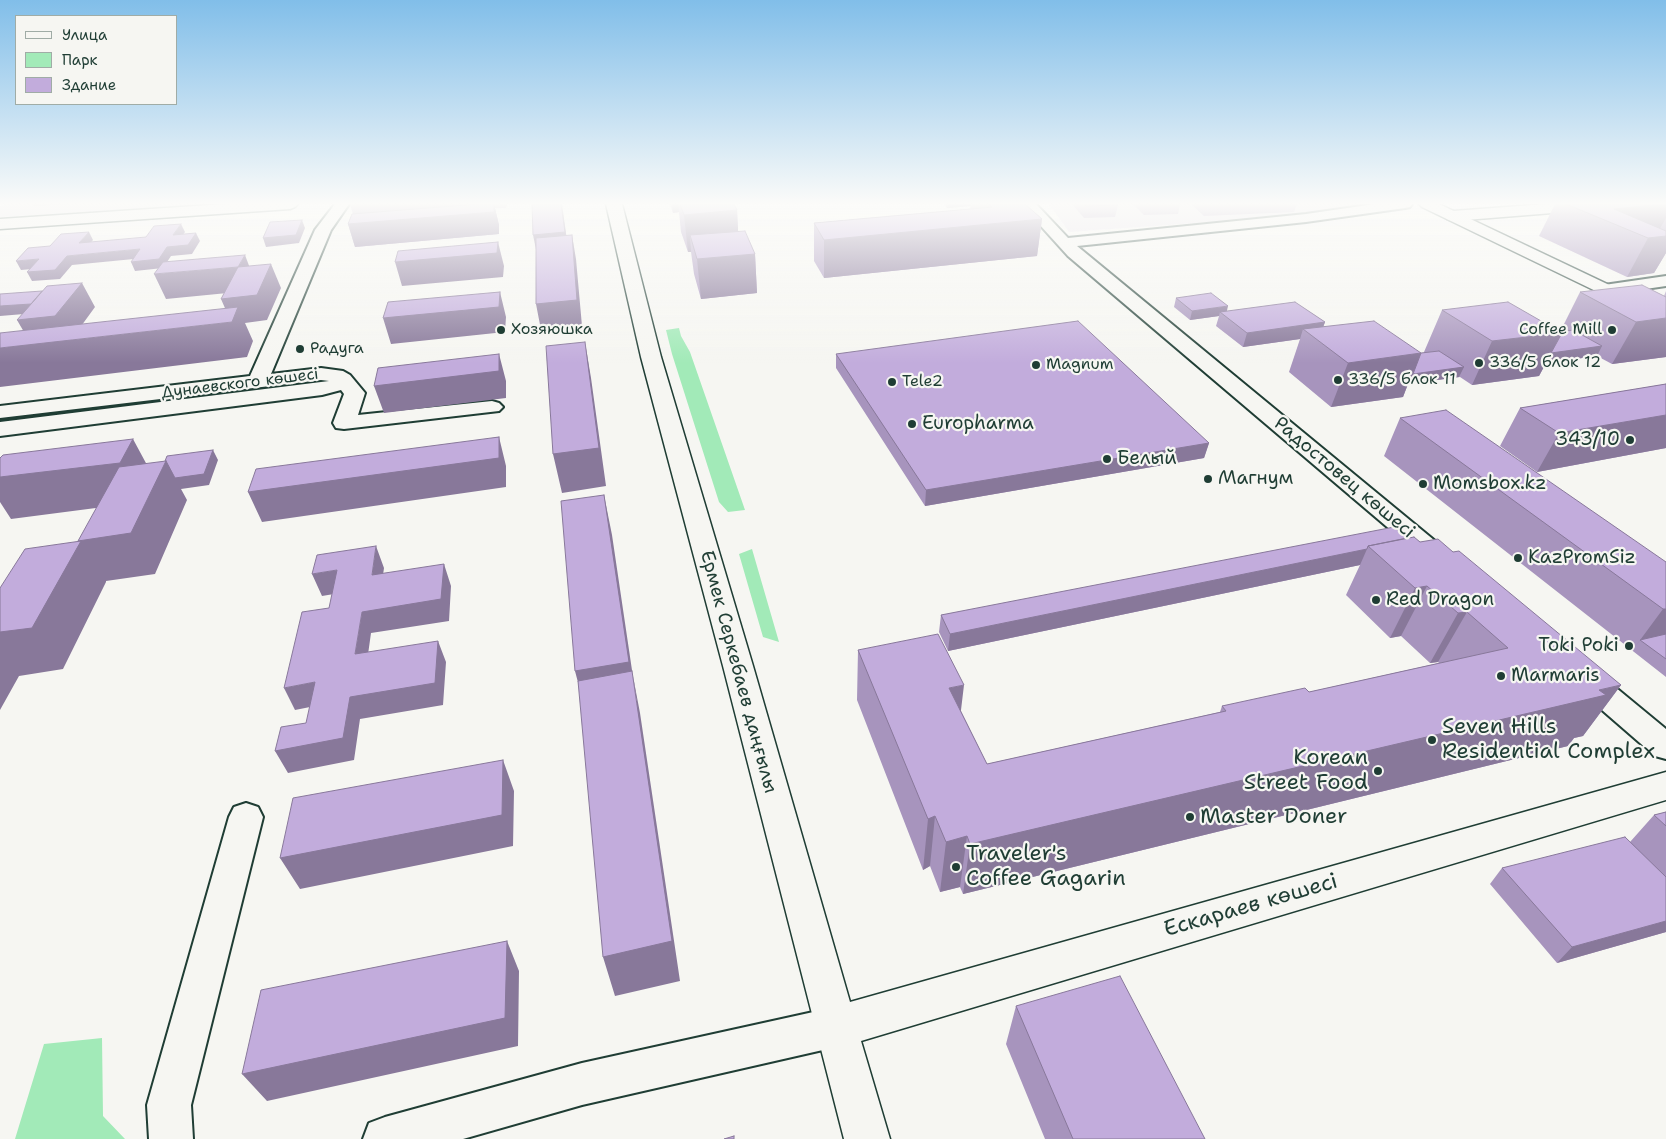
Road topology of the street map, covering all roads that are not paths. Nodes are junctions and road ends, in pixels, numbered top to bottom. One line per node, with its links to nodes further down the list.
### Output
1 (311, 257): 9 (street)
2 (627, 257): 18 (street, Ермек Серкебаев даңғылы)
3 (1080, 257): 13 (street, Радостовец көшесі)
4 (1537, 257): 6 (street)
5 (1666, 281): 6 (street)
6 (1604, 290): 7 (street)
7 (1666, 319)
8 (343, 379): 9 (street, Дунаевского көшесі); 10 (street); 12 (street, Дунаевского көшесі)
9 (258, 382): 11 (street, Дунаевского көшесі)
10 (492, 407)
11 (0, 412)
12 (0, 428)
13 (1463, 578)
14 (1568, 665): 15 (street)
15 (1666, 747)
16 (1666, 786): 18 (street, Ескараев көшесі)
17 (246, 817): 19 (street)
18 (836, 1027): 20 (street); 21 (street, Ермек Серкебаев даңғылы)
19 (171, 1139)
20 (385, 1139)
21 (867, 1139)

